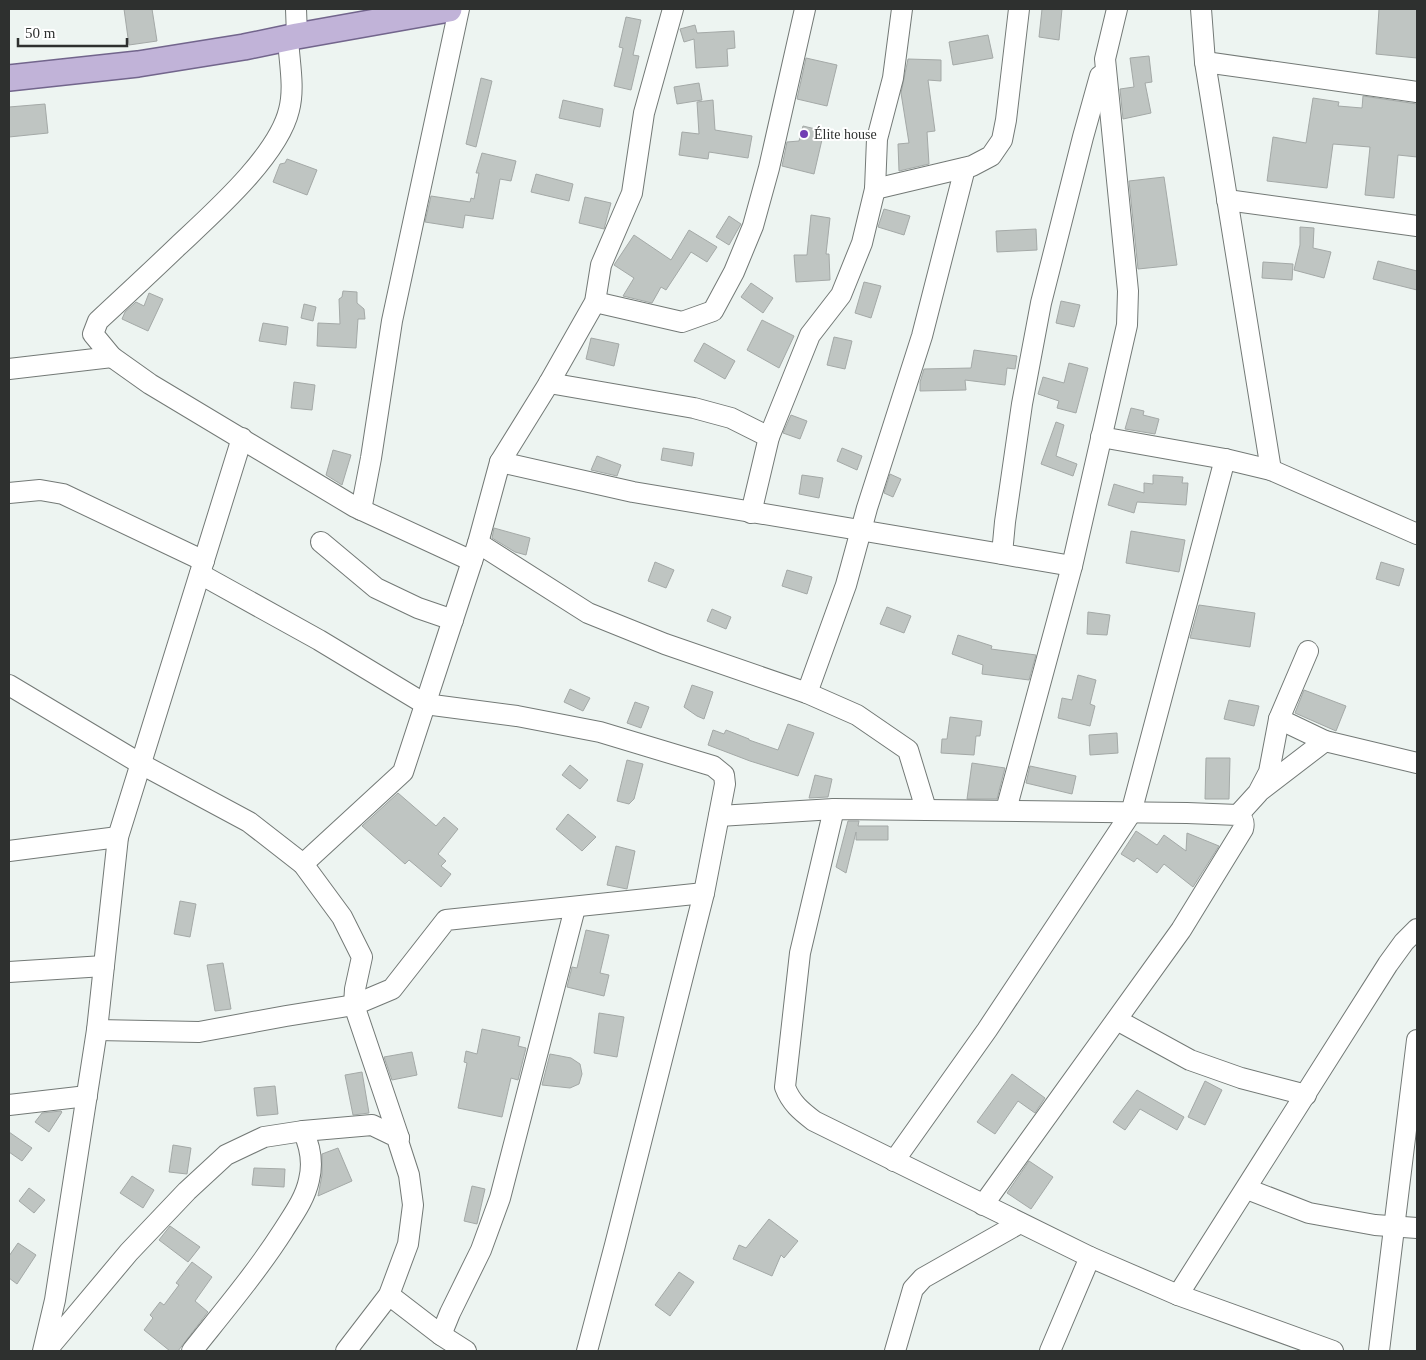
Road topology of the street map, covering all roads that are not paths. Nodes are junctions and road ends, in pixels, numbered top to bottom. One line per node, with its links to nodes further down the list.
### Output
1 (296, 9): 11 (street)
2 (449, 9): 10 (main road)
3 (459, 9): 31 (street)
4 (673, 9): 20 (street)
5 (805, 9): 20 (street)
6 (902, 9): 17 (street)
7 (1019, 9): 16 (street)
8 (1117, 9): 12 (street)
9 (1201, 9): 13 (street)
10 (416, 12): 11 (main road)
11 (293, 37): 14 (main road); 21 (street)
12 (1104, 59): 25 (street); 37 (street)
13 (1205, 62): 15 (street); 18 (street)
14 (9, 78)
15 (1417, 92)
16 (965, 168): 17 (street); 33 (street)
17 (875, 189): 24 (street)
18 (1227, 200): 19 (street); 29 (street)
19 (1417, 226)
20 (595, 302): 23 (street)
21 (112, 357): 22 (street); 26 (street)
22 (9, 369)
23 (549, 383): 24 (street); 28 (street)
24 (769, 437): 32 (street)
25 (1101, 437): 27 (street); 38 (street)
26 (242, 438): 31 (street); 39 (street)
27 (1225, 459): 29 (street); 53 (street)
28 (500, 462): 32 (street); 36 (street)
29 (1271, 470): 34 (street)
30 (9, 493): 39 (street)
31 (361, 510): 36 (street)
32 (751, 512): 33 (street)
33 (862, 530): 37 (street); 43 (street)
34 (1417, 534)
35 (321, 542): 40 (street)
36 (475, 552): 40 (street); 43 (street)
37 (1002, 554): 38 (street)
38 (1072, 566): 52 (street)
39 (202, 568): 44 (street); 48 (street)
40 (453, 620): 44 (street)
41 (1308, 651): 45 (street)
42 (9, 685): 48 (street)
43 (807, 693): 51 (street)
44 (425, 704): 55 (street); 58 (street)
45 (1279, 719): 46 (street); 49 (street)
46 (1325, 742): 47 (street); 49 (street)
47 (1417, 763)
48 (140, 764): 56 (street); 58 (street)
49 (1258, 792): 54 (street)
50 (834, 809): 51 (street); 55 (street); 73 (street)
51 (926, 809): 52 (street)
52 (1006, 810): 53 (street)
53 (1131, 813): 54 (street); 73 (street)
54 (1238, 815): 65 (street)
55 (719, 816): 59 (street)
56 (118, 837): 57 (street); 62 (street)
57 (9, 851)
58 (303, 864): 64 (street)
59 (704, 894): 60 (street); 87 (street)
60 (575, 908): 64 (street); 82 (street)
61 (1417, 929): 68 (street)
62 (104, 966): 63 (street); 66 (street)
63 (9, 972)
64 (354, 1005): 66 (street); 72 (street)
65 (1117, 1020): 68 (street); 75 (street)
66 (97, 1030): 69 (street)
67 (1417, 1040): 77 (street)
68 (1306, 1095): 74 (street)
69 (87, 1096): 70 (street); 83 (street)
70 (9, 1105)
71 (303, 1131): 72 (street); 83 (street); 84 (street)
72 (399, 1138): 80 (street)
73 (894, 1161): 75 (street)
74 (1247, 1189): 77 (street); 81 (street)
75 (983, 1205): 76 (street)
76 (1020, 1223): 79 (street); 88 (street)
77 (1394, 1228): 78 (street); 91 (street)
78 (1417, 1228)
79 (1090, 1257): 81 (street); 89 (street)
80 (389, 1295): 82 (street); 85 (street)
81 (1178, 1295): 90 (street)
82 (445, 1342): 86 (street)
83 (45, 1351)
84 (192, 1351)
85 (346, 1351)
86 (466, 1351)
87 (587, 1351)
88 (895, 1351)
89 (1050, 1351)
90 (1333, 1351)
91 (1379, 1351)

